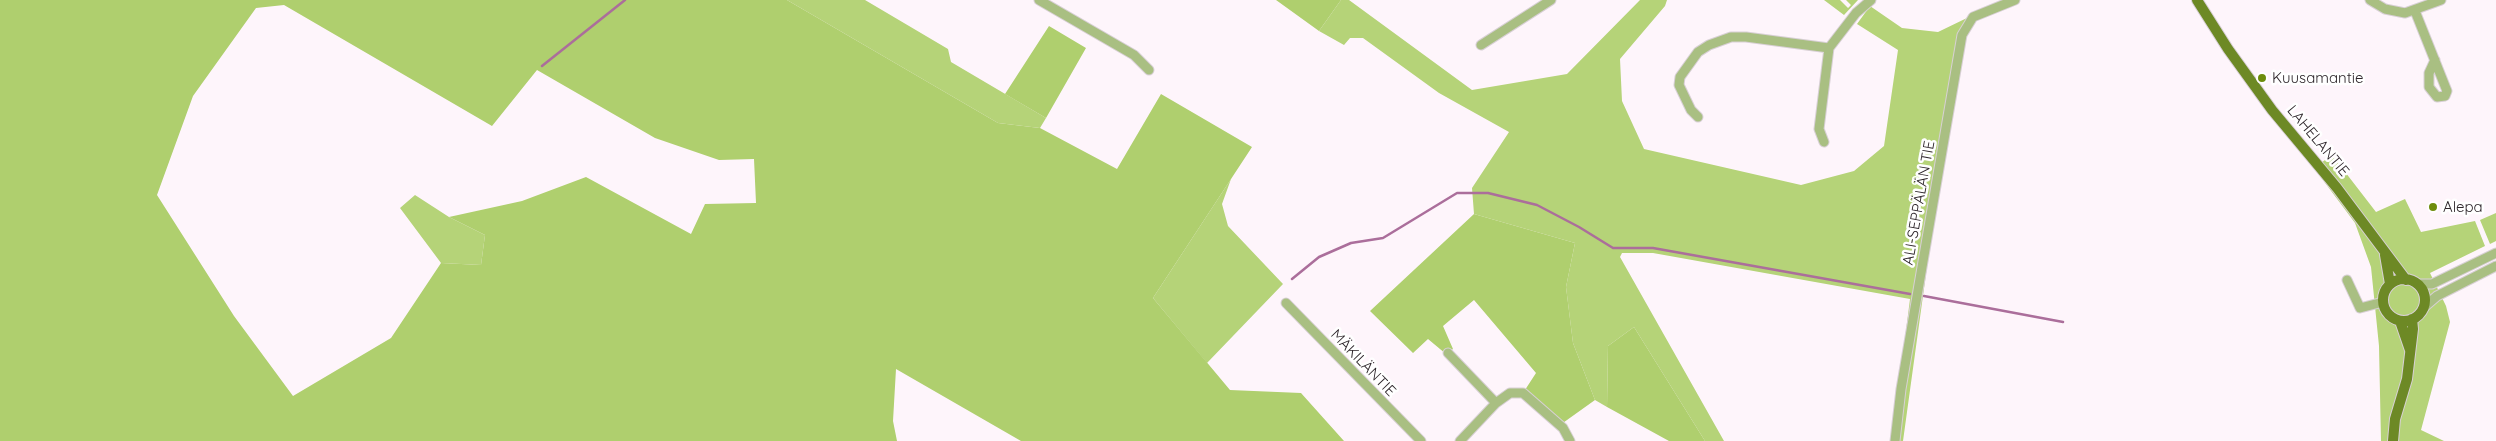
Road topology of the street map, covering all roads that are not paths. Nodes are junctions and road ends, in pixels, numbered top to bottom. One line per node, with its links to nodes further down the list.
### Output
1 (1039, 0): 12 (street)
2 (1551, 0): 9 (street)
3 (1871, 0): 10 (street)
4 (2015, 0): 33 (street, ALI-SEPPÄLÄN TIE)
5 (2197, 0): 15 (main road, LAHELANTIE)
6 (2370, 0): 8 (street)
7 (2441, 0): 8 (street)
8 (2415, 11): 11 (street)
9 (1481, 45)
10 (1829, 48): 13 (street); 14 (street)
11 (2434, 60)
12 (1149, 70)
13 (1698, 118)
14 (1824, 142)
15 (2384, 251): 19 (main road, LAHELANTIE); 20 (main road, LAHELANTIE)
16 (2496, 253): 21 (street)
17 (2496, 266): 24 (street)
18 (2347, 280): 22 (street)
19 (2406, 280): 20 (main road); 21 (main road)
20 (2390, 284): 22 (main road)
21 (2417, 284): 24 (main road)
22 (2383, 302): 26 (main road)
23 (1286, 303): 30 (street, MÄKILÄNTIE)
24 (2423, 308): 25 (main road)
25 (2412, 320): 26 (main road); 27 (main road)
26 (2400, 321): 27 (main road)
27 (2411, 351): 34 (main road)
28 (1448, 353): 29 (street)
29 (1496, 403): 31 (street); 32 (street)
30 (1421, 441)
31 (1460, 441)
32 (1570, 441)
33 (1895, 441)
34 (2393, 441)

